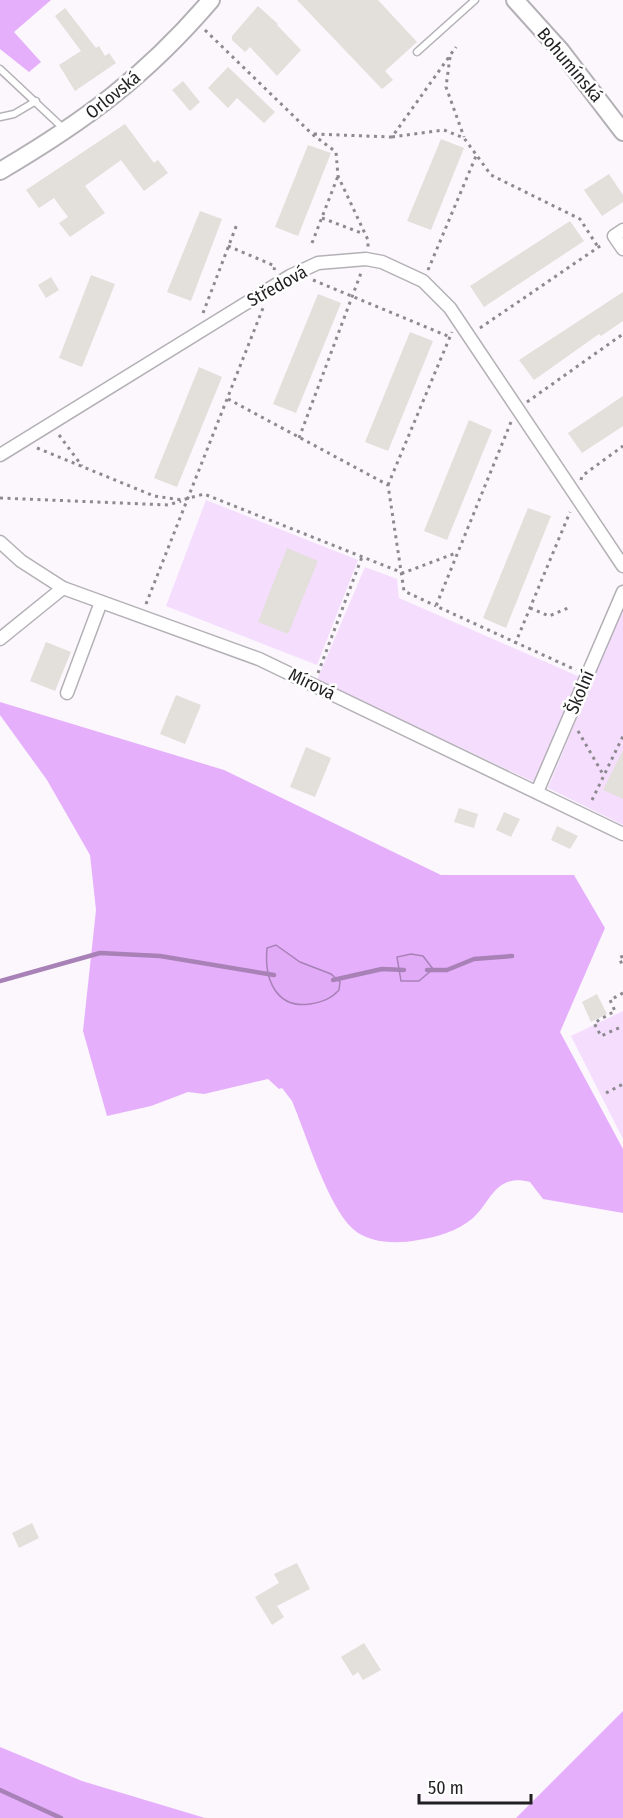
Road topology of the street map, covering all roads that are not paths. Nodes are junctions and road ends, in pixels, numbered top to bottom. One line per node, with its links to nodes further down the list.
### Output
1 (211, 0): 8 (main road, Orlovská)
2 (475, 0): 4 (lane)
3 (514, 0): 9 (main road, Bohumínská)
4 (417, 52)
5 (0, 69): 6 (lane)
6 (36, 101): 7 (lane); 8 (lane)
7 (0, 117)
8 (66, 132): 10 (main road, Orlovská)
9 (623, 132)
10 (0, 171)
11 (619, 233): 12 (street)
12 (623, 249)
13 (0, 455): 15 (street, Středová)
14 (0, 542): 16 (street, Mírová)
15 (623, 566)
16 (63, 588): 18 (street, Mírová); 19 (street)
17 (623, 592): 21 (street, Školní)
18 (101, 602): 20 (street); 21 (street, Mírová)
19 (0, 639)
20 (67, 693)
21 (537, 792): 22 (street, Mírová)
22 (623, 834)

